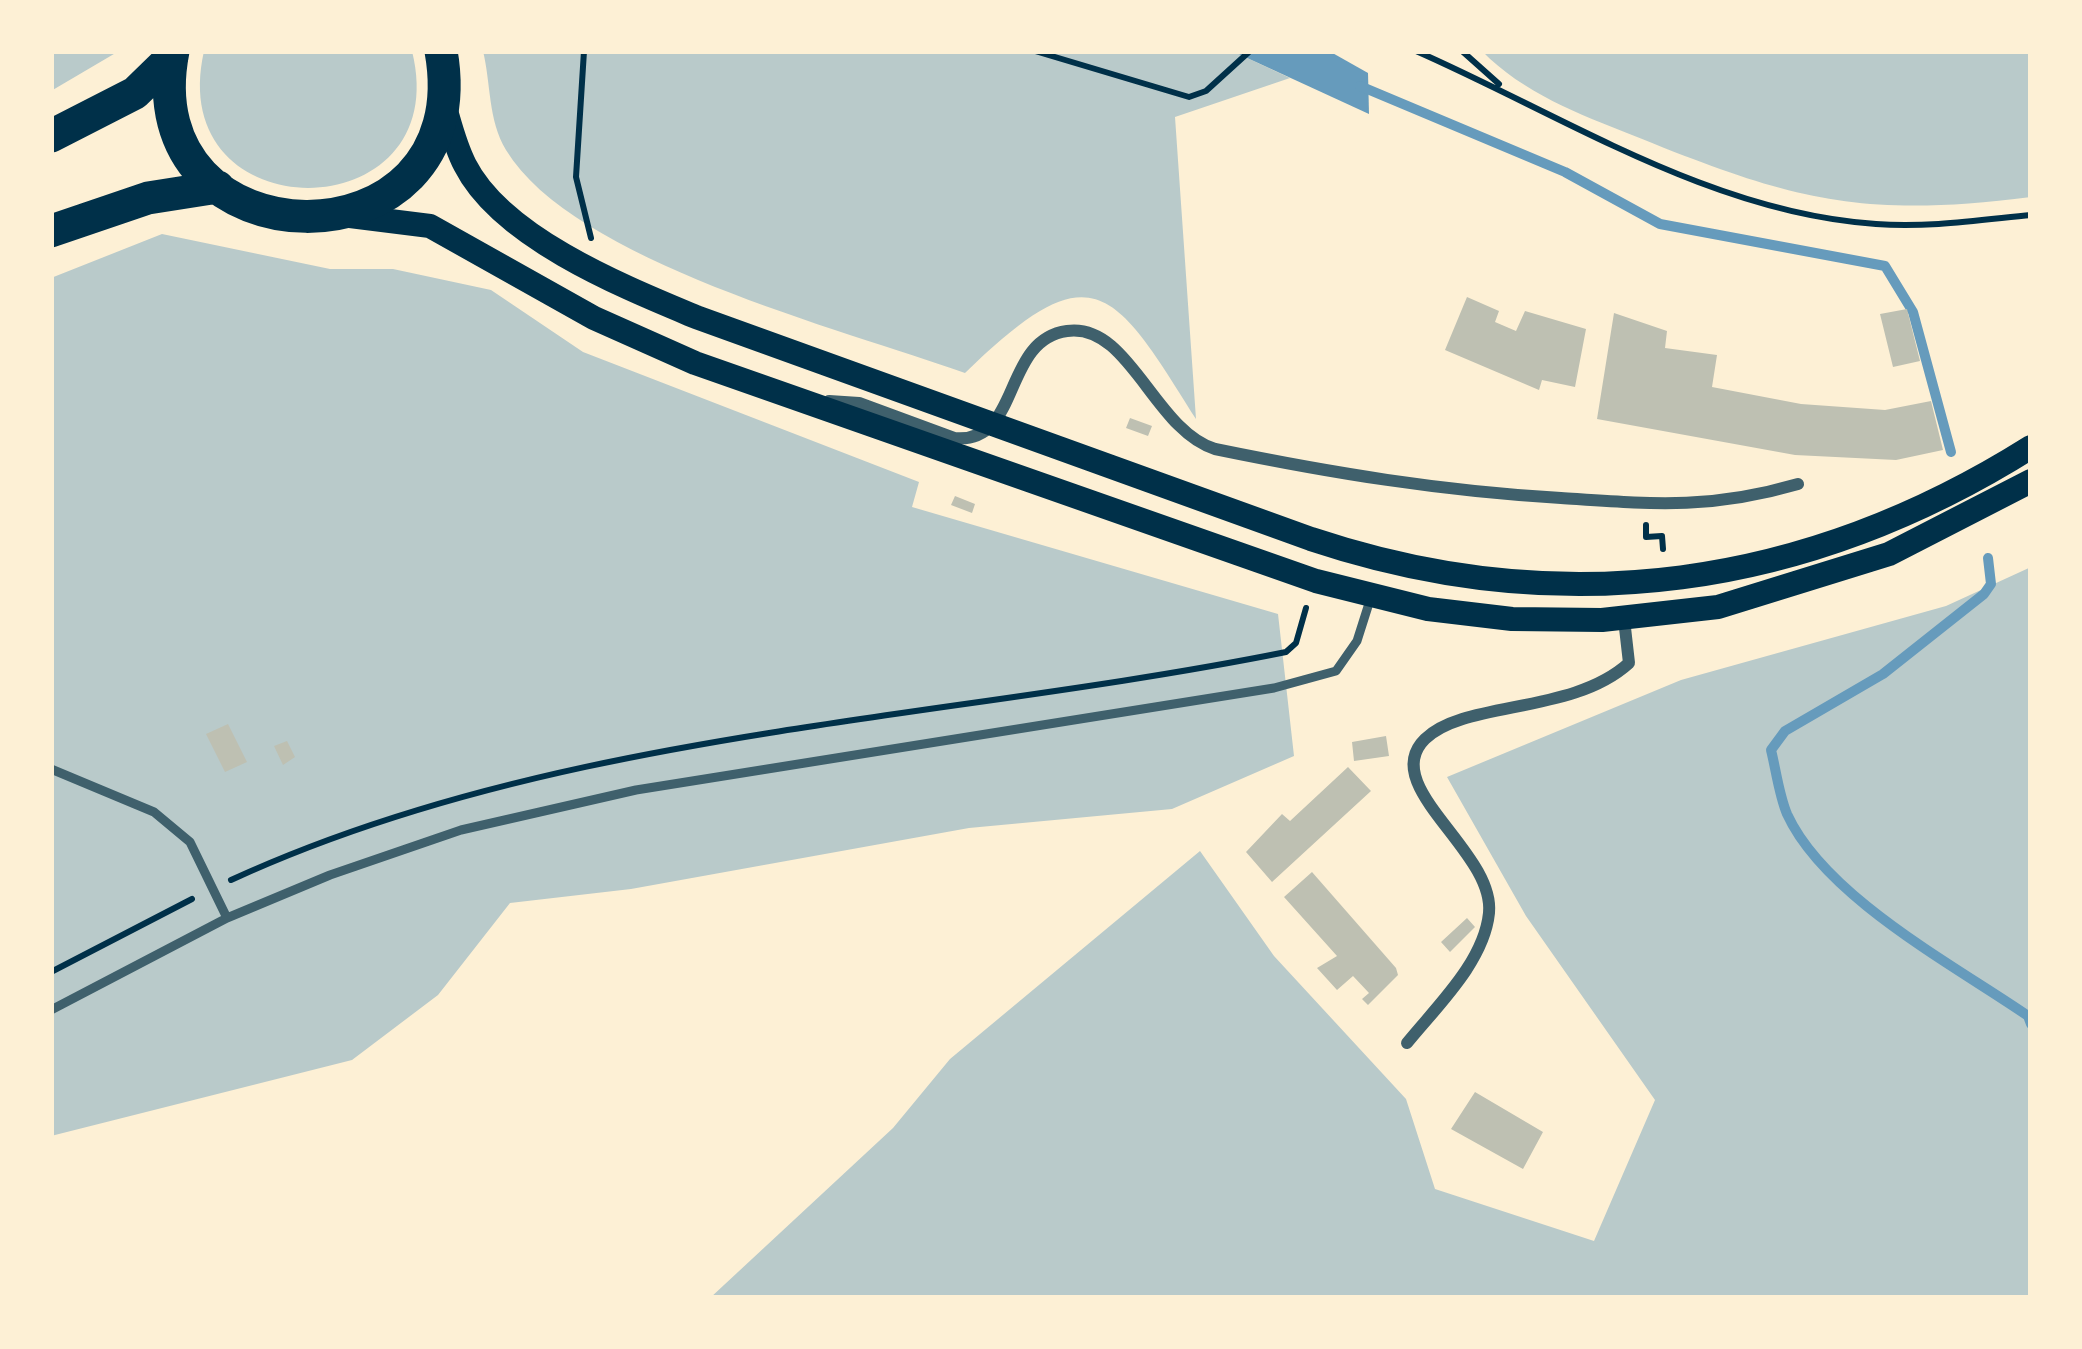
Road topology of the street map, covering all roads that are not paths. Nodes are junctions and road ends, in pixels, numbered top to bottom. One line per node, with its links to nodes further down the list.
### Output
1 (441, 51): 3 (highway)
2 (172, 54): 4 (highway); 5 (highway)
3 (443, 101): 6 (highway); 9 (main road)
4 (51, 136)
5 (218, 188): 6 (highway); 7 (highway)
6 (342, 215): 8 (main road)
7 (51, 231)
8 (792, 398): 9 (street); 13 (main road)
9 (996, 424): 10 (main road); 12 (street)
10 (2031, 447)
11 (2031, 482): 14 (main road)
12 (1798, 484)
13 (1371, 598): 14 (main road); 16 (lane)
14 (1624, 619): 18 (street)
15 (51, 769): 16 (lane)
16 (227, 918): 17 (lane)
17 (51, 1010)
18 (1407, 1043)

